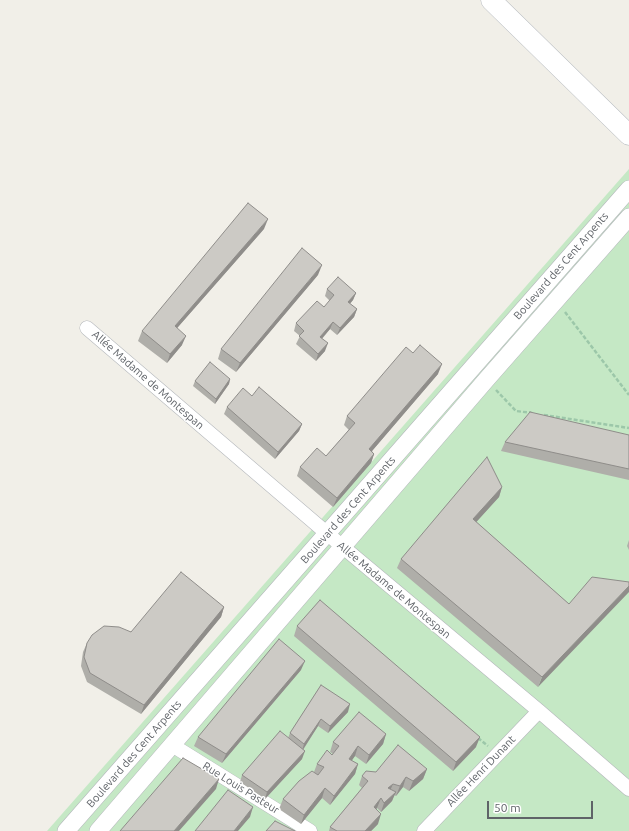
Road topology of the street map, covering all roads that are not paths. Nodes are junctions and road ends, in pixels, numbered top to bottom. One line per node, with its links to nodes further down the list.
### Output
1 (491, 0): 2 (main road)
2 (629, 135)
3 (629, 189): 6 (street, Boulevard des Cent Arpents)
4 (629, 217): 7 (street, Boulevard des Cent Arpents)
5 (87, 328): 6 (street, Allée Madame de Montespan)
6 (327, 533): 7 (street, Allée Madame de Montespan); 11 (street, Boulevard des Cent Arpents)
7 (343, 547): 8 (street, Allée Madame de Montespan); 9 (street, Boulevard des Cent Arpents)
8 (539, 711): 10 (street, Allée Madame de Montespan); 14 (street, Allée Henri Dunant)
9 (172, 745): 12 (street, Boulevard des Cent Arpents); 13 (street, Rue Louis Pasteur)
10 (629, 789)
11 (66, 831)
12 (98, 831)
13 (310, 831)
14 (424, 831)

